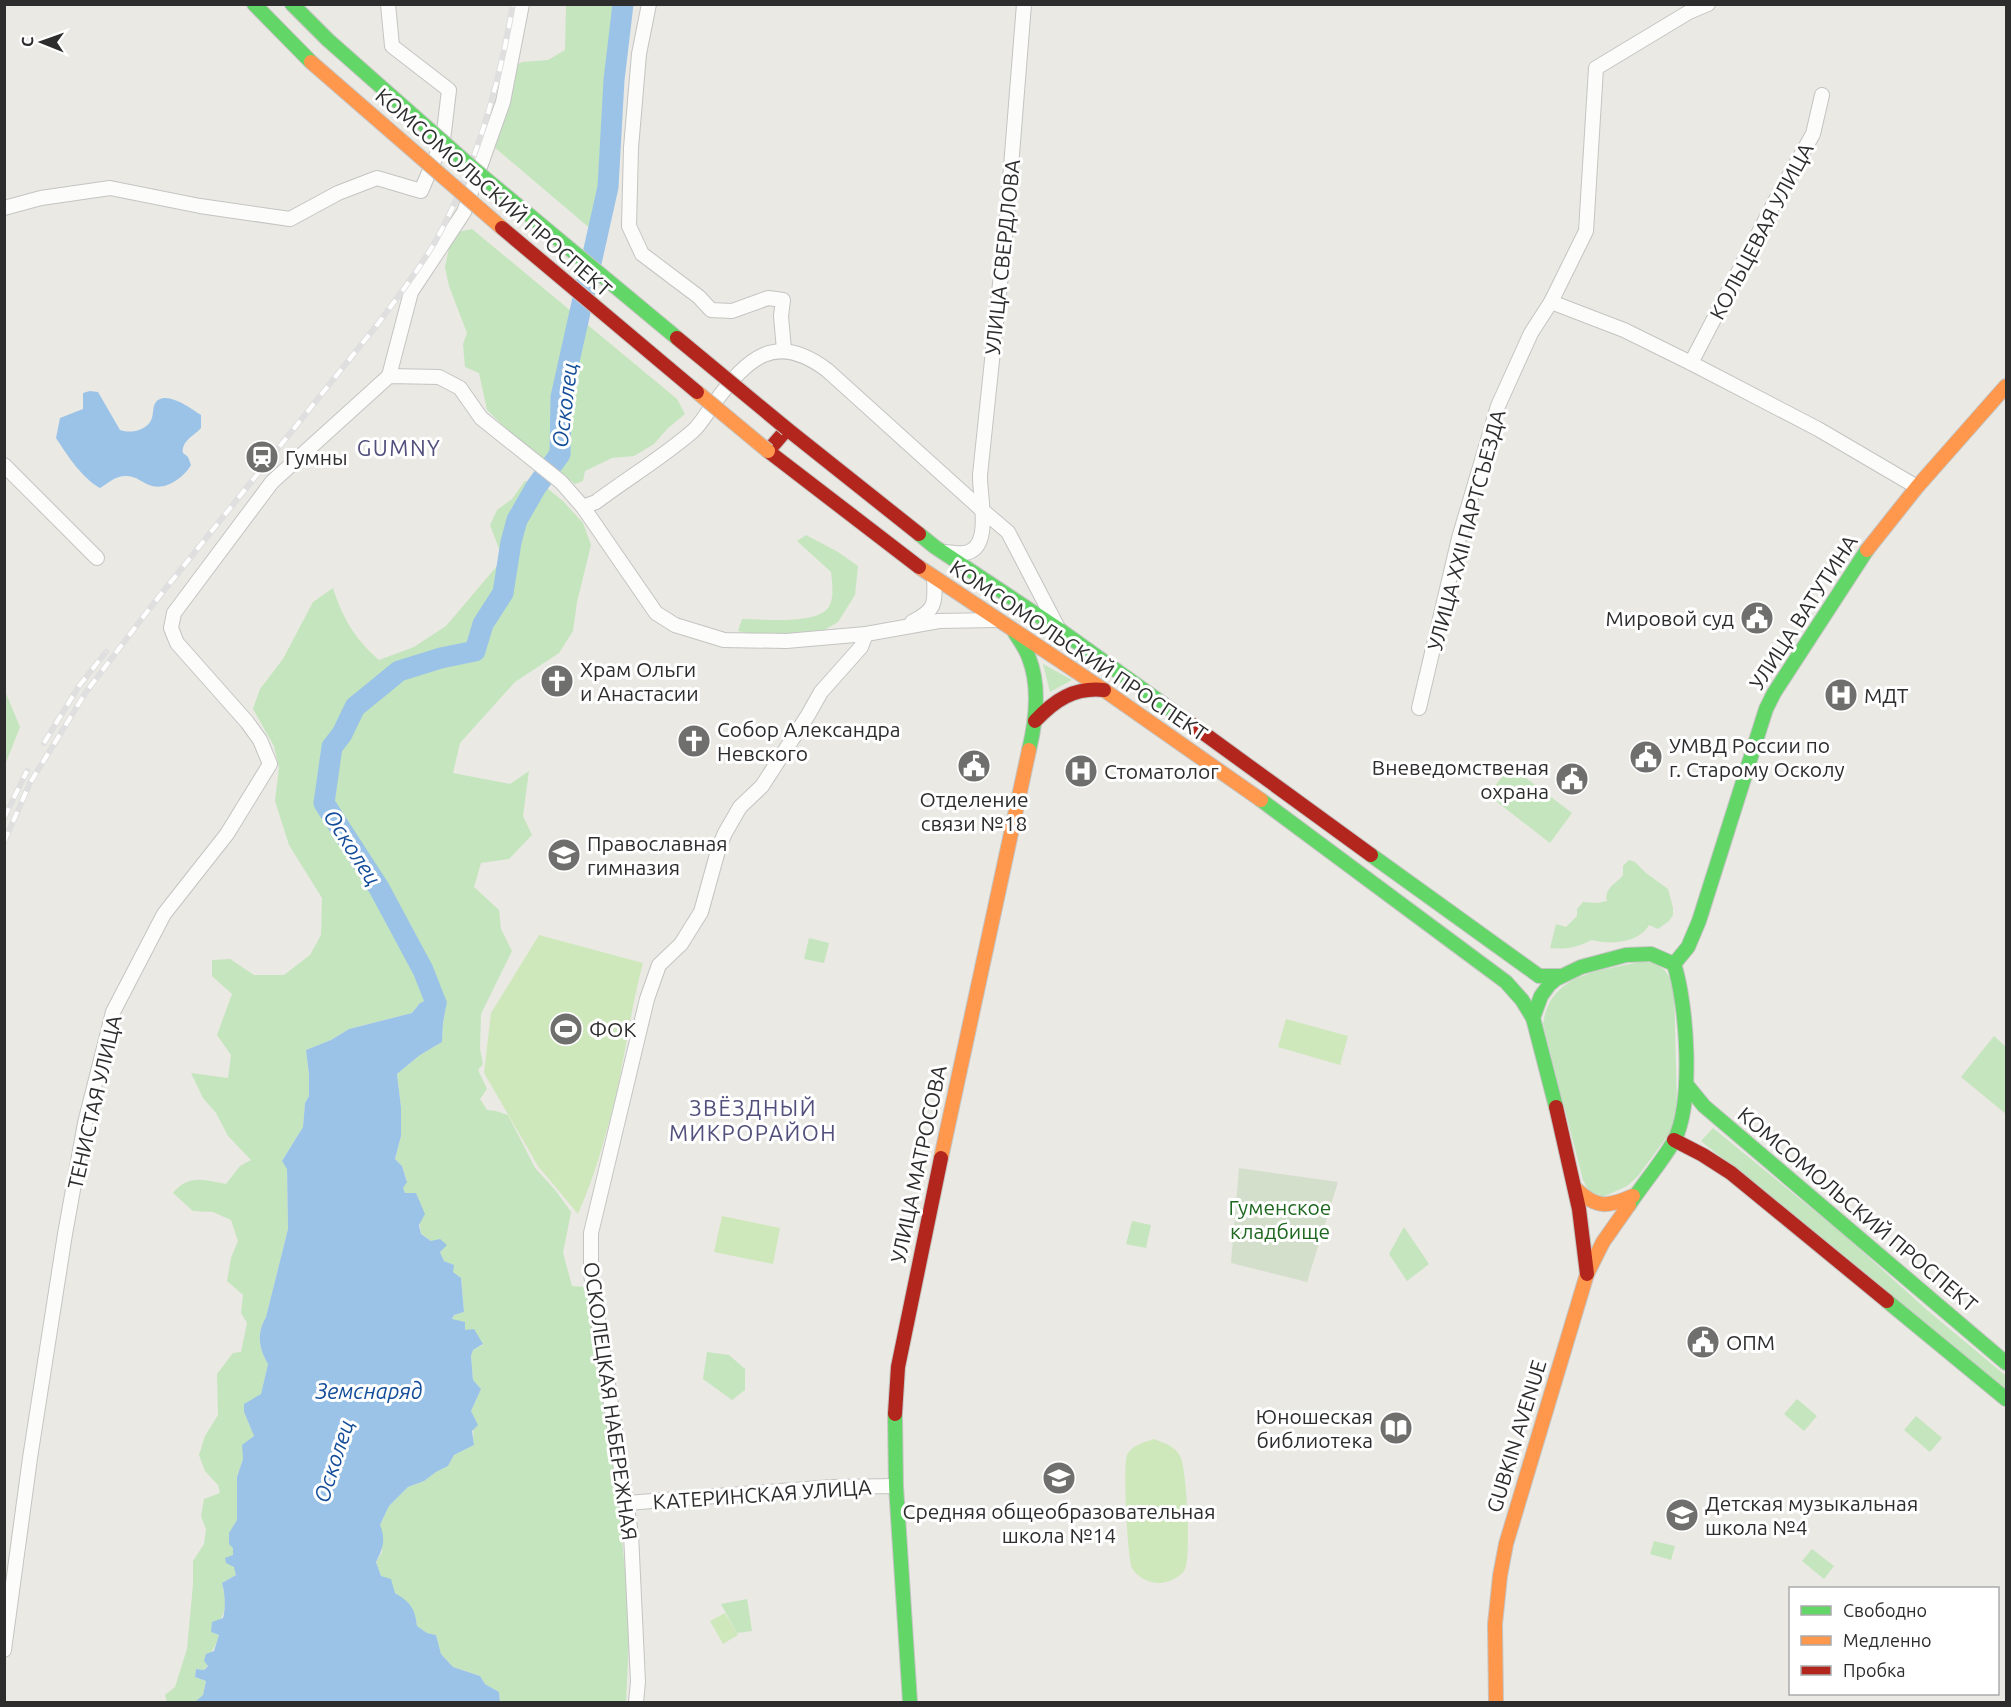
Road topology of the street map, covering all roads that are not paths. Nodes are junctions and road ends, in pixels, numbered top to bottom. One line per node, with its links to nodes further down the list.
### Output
1 (254, 4): 16 (main road, КОМСОМОЛЬСКИЙ ПРОСПЕКТ, bridge)
2 (292, 4): 15 (main road, КОМСОМОЛЬСКИЙ ПРОСПЕКТ, bridge)
3 (388, 4): 9 (street)
4 (522, 4): 13 (street)
5 (649, 4): 11 (street)
6 (1024, 4): 20 (street, УЛИЦА СВЕРДЛОВА)
7 (1708, 4): 10 (street, УЛИЦА XXII ПАРТСЪЕЗДА)
8 (1822, 95): 12 (street, КОЛЬЦЕВАЯ УЛИЦА)
9 (4, 208)
10 (1551, 302): 12 (street); 30 (street, УЛИЦА XXII ПАРТСЪЕЗДА)
11 (784, 350): 19 (street); 20 (street, КОМСОМОЛЬСКИЙ ПРОСПЕКТ)
12 (1690, 363): 18 (street)
13 (389, 376): 19 (street); 44 (street, ТЕНИСТАЯ УЛИЦА)
14 (2007, 386): 18 (main road, УЛИЦА ВАТУТИНА)
15 (788, 429): 16 (main road); 21 (main road, КОМСОМОЛЬСКИЙ ПРОСПЕКТ)
16 (768, 451): 23 (main road, КОМСОМОЛЬСКИЙ ПРОСПЕКТ)
17 (4, 465): 22 (street)
18 (1917, 487): 32 (main road, УЛИЦА ВАТУТИНА)
19 (583, 507): 28 (street)
20 (982, 510): 21 (street, УЛИЦА СВЕРДЛОВА); 26 (street, КОМСОМОЛЬСКИЙ ПРОСПЕКТ)
21 (942, 552): 26 (main road, КОМСОМОЛЬСКИЙ ПРОСПЕКТ)
22 (97, 558)
23 (934, 578): 24 (main road, КОМСОМОЛЬСКИЙ ПРОСПЕКТ); 25 (street)
24 (996, 620): 25 (street); 27 (main road, КОМСОМОЛЬСКИЙ ПРОСПЕКТ)
25 (902, 627): 28 (street)
26 (1060, 630): 33 (main road, КОМСОМОЛЬСКИЙ ПРОСПЕКТ)
27 (1015, 633): 29 (main road, КОМСОМОЛЬСКИЙ ПРОСПЕКТ); 31 (main road, УЛИЦА МАТРОСОВА)
28 (866, 634): 43 (street, ОСКОЛЕЦКАЯ НАБЕРЕЖНАЯ)
29 (1104, 690): 31 (main road); 34 (main road, КОМСОМОЛЬСКИЙ ПРОСПЕКТ)
30 (1419, 708)
31 (1035, 721): 42 (main road, УЛИЦА МАТРОСОВА)
32 (1674, 964): 33 (main road); 35 (main road, GUBKIN AVENUE)
33 (1560, 976): 34 (main road)
34 (1533, 1018): 37 (main road)
35 (1686, 1084): 36 (main road, GUBKIN AVENUE); 40 (main road, КОМСОМОЛЬСКИЙ ПРОСПЕКТ)
36 (1674, 1140): 38 (main road, GUBKIN AVENUE); 41 (main road)
37 (1576, 1189): 38 (main road); 39 (main road)
38 (1633, 1197): 39 (main road, GUBKIN AVENUE)
39 (1587, 1274): 47 (main road, GUBKIN AVENUE)
40 (2007, 1363)
41 (2007, 1399)
42 (896, 1486): 43 (street, КАТЕРИНСКАЯ УЛИЦА); 46 (main road, УЛИЦА МАТРОСОВА)
43 (627, 1503): 45 (street, ОСКОЛЕЦКАЯ НАБЕРЕЖНАЯ)
44 (4, 1650)
45 (636, 1702)
46 (910, 1702)
47 (1496, 1702)

